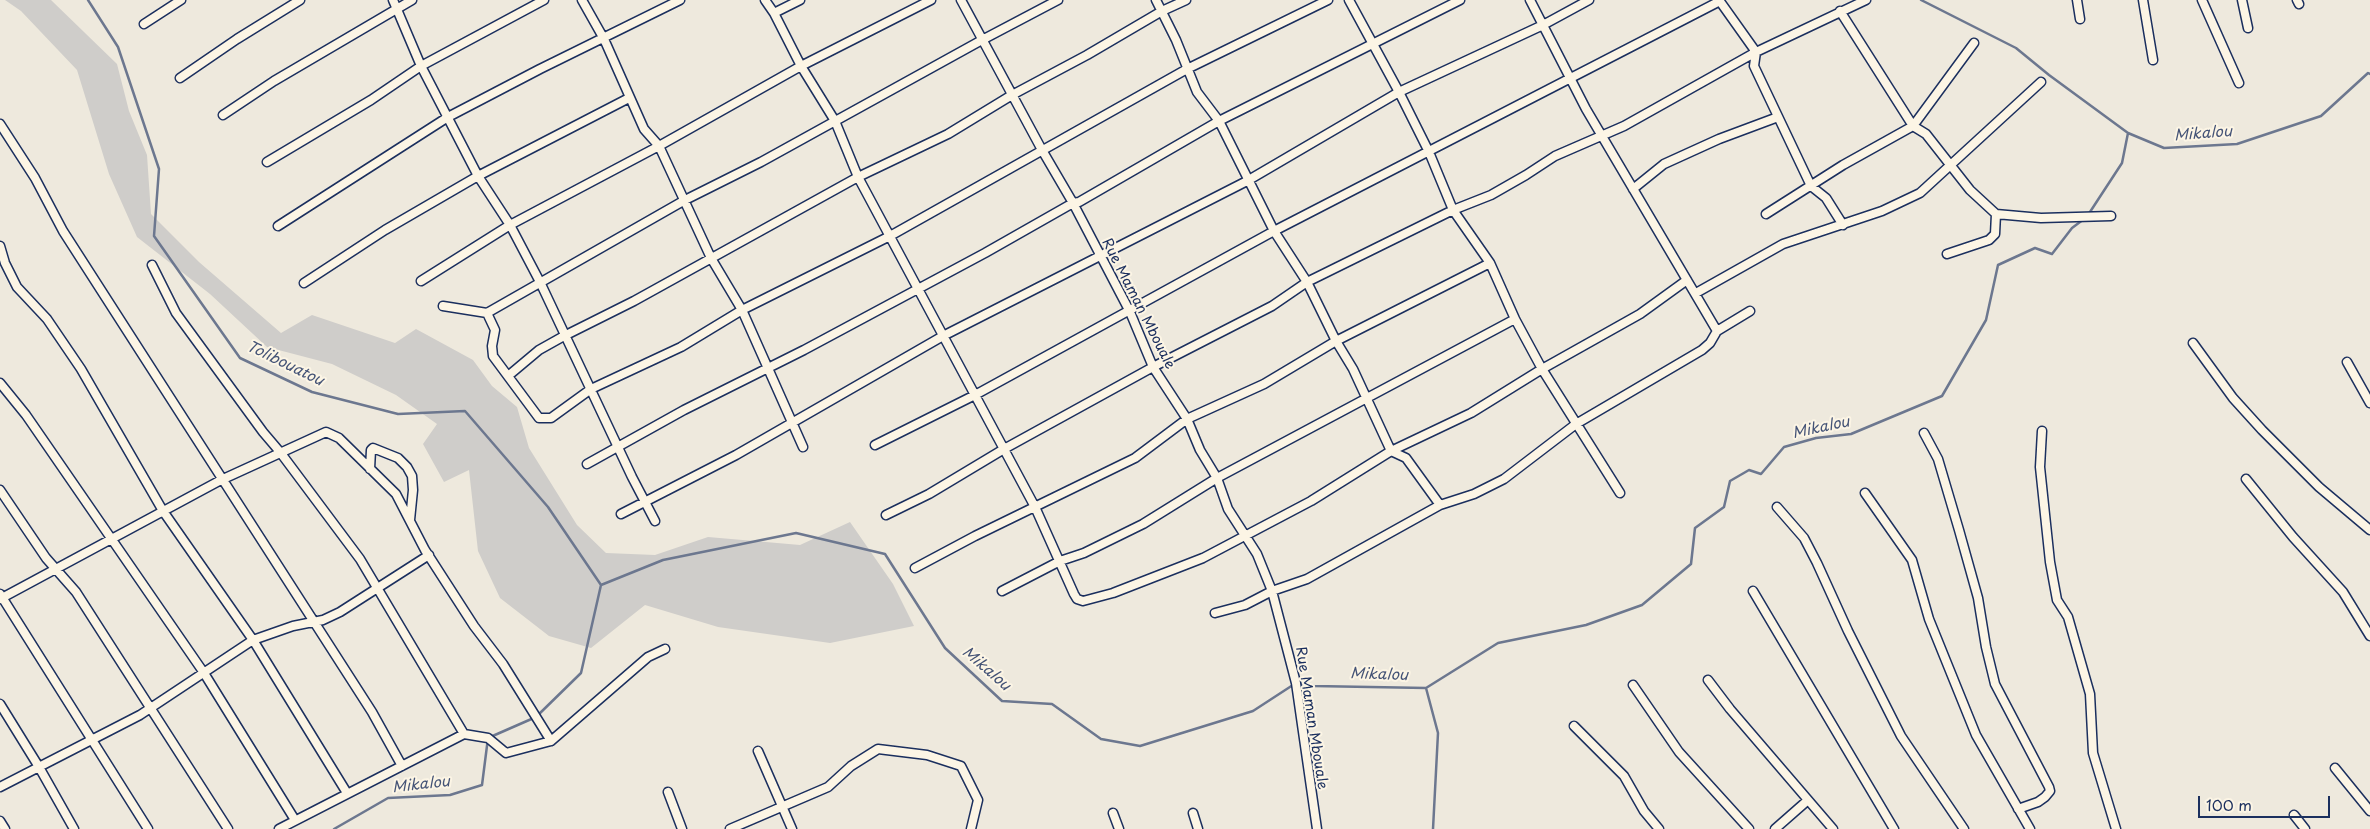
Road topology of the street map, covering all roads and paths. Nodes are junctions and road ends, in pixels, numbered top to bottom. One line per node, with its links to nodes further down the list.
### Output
1 (181, 0): 31 (street)
2 (300, 0): 43 (street)
3 (393, 0): 26 (street)
4 (412, 0): 26 (street)
5 (544, 0): 40 (street)
6 (582, 0): 34 (street)
7 (680, 0): 34 (street)
8 (765, 0): 29 (street)
9 (800, 0): 29 (street)
10 (931, 0): 41 (street)
11 (961, 0): 35 (street, Rue Maman Mbouale)
12 (1058, 0): 35 (street)
13 (1156, 0): 27 (street)
14 (1186, 0): 27 (street)
15 (1328, 0): 42 (street)
16 (1349, 0): 36 (street)
17 (1460, 0): 36 (street)
18 (1530, 0): 32 (street)
19 (1589, 0): 32 (street)
20 (1719, 0): 38 (street); 44 (street)
21 (1866, 0): 28 (street)
22 (2077, 0): 30 (street)
23 (2143, 0): 39 (street)
24 (2202, 0): 46 (street)
25 (2242, 0): 33 (street)
26 (397, 8): 40 (street); 50 (street)
27 (1162, 11): 42 (street); 48 (street)
28 (1840, 11): 38 (street); 56 (street)
29 (774, 13): 41 (street)
30 (2080, 19)
31 (144, 24)
32 (1543, 25): 44 (street); 47 (street)
33 (2248, 28)
34 (604, 39): 49 (street); 51 (street)
35 (982, 40): 48 (street, Rue Maman Mbouale); 53 (street)
36 (1374, 43): 47 (street); 54 (street)
37 (1974, 43): 56 (street)
38 (1756, 52): 52 (street); 57 (street)
39 (2153, 60)
40 (420, 66): 51 (street); 61 (street)
41 (801, 66): 53 (street); 58 (street)
42 (1187, 69): 54 (street); 59 (street)
43 (180, 78)
44 (1570, 78): 57 (street); 60 (street)
45 (2041, 82): 62 (street)
46 (2239, 83)
47 (1400, 92): 60 (street); 65 (street)
48 (1012, 95): 59 (street, Rue Maman Mbouale); 64 (street)
49 (629, 98): 58 (street); 63 (street)
50 (223, 115)
51 (448, 117): 63 (street); 76 (street)
52 (1778, 117): 66 (street); 67 (street)
53 (835, 121): 64 (street); 68 (street)
54 (1219, 121): 65 (street); 69 (street)
55 (0, 124): 128 (street)
56 (1913, 126): 62 (street); 66 (street)
57 (1602, 137): 67 (street); 70 (street)
58 (659, 146): 68 (street); 74 (street)
59 (1042, 150): 69 (street, Rue Maman Mbouale); 78 (street)
60 (1429, 152): 70 (street); 77 (street)
61 (267, 162)
62 (1950, 165): 72 (street); 75 (street)
63 (478, 176): 74 (street); 89 (street)
64 (858, 177): 78 (street); 81 (street)
65 (1248, 181): 77 (street); 82 (street)
66 (1811, 186): 71 (street); 75 (street)
67 (1633, 189): 85 (street)
68 (685, 200): 81 (street); 87 (street)
69 (1073, 203): 82 (street, Rue Maman Mbouale); 90 (street)
70 (1453, 210): 83 (street); 88 (street)
71 (1766, 214)
72 (1996, 214): 73 (street); 80 (street)
73 (2111, 216)
74 (510, 225): 86 (street); 87 (street)
75 (1843, 225): 91 (street)
76 (278, 226)
77 (1274, 231): 88 (street); 95 (street)
78 (890, 236): 90 (street); 93 (street)
79 (0, 246): 136 (street)
80 (1947, 254)
81 (711, 258): 93 (street); 99 (street)
82 (1100, 258): 95 (street, Rue Maman Mbouale); 100 (street)
83 (1490, 263): 97 (street); 101 (street)
84 (152, 265): 123 (street)
85 (1686, 280): 91 (street); 106 (street)
86 (421, 281)
87 (540, 282): 96 (street); 99 (street)
88 (1307, 282): 101 (street); 105 (street)
89 (304, 283)
90 (917, 288): 100 (street); 104 (street)
91 (1696, 293): 98 (street)
92 (443, 306): 96 (street)
93 (742, 310): 104 (street); 109 (street)
94 (1750, 311): 98 (street)
95 (1130, 312): 105 (street, Rue Maman Mbouale); 110 (street)
96 (487, 313): 107 (street)
97 (1515, 319): 106 (street); 111 (street)
98 (1717, 331): 115 (street)
99 (564, 336): 107 (street); 109 (street)
100 (943, 336): 110 (street); 114 (street)
101 (1336, 341): 111 (street); 113 (street)
102 (2193, 343): 141 (street)
103 (2347, 362): 112 (street)
104 (769, 367): 114 (street); 119 (street)
105 (1153, 367): 113 (street, Rue Maman Mbouale); 121 (street)
106 (1542, 369): 115 (street); 122 (street)
107 (508, 376): 109 (street)
108 (2, 388): 143 (street)
109 (592, 389): 119 (street)
110 (975, 395): 118 (street); 121 (street)
111 (1366, 397): 122 (street); 126 (street)
112 (2370, 403)
113 (1187, 418): 126 (street, Rue Maman Mbouale); 134 (street)
114 (792, 422): 120 (street); 132 (street)
115 (1576, 424): 130 (street); 133 (street)
116 (2042, 431): 202 (street)
117 (1924, 433): 176 (street)
118 (875, 445)
119 (618, 446): 124 (street); 132 (street)
120 (803, 447)
121 (1004, 449): 134 (street); 138 (street)
122 (1391, 451): 133 (street); 142 (street)
123 (280, 452): 125 (street); 128 (street); 148 (street)
124 (587, 464)
125 (370, 469): 139 (street); 139 (street)
126 (1217, 478): 142 (street, Rue Maman Mbouale); 145 (street)
127 (2246, 478): 155 (street)
128 (221, 480): 136 (street); 154 (street)
129 (0, 490): 147 (street)
130 (1620, 493)
131 (1865, 493): 176 (street)
132 (644, 502): 137 (street); 140 (street)
133 (1440, 506): 150 (street)
134 (1036, 507): 145 (street); 146 (street)
135 (1777, 507): 200 (street)
136 (163, 511): 143 (street); 156 (street)
137 (621, 514)
138 (886, 515)
139 (410, 520): 144 (street)
140 (655, 520)
141 (2370, 530)
142 (1245, 534): 145 (street); 150 (street, Rue Maman Mbouale)
143 (110, 540): 147 (street); 158 (street)
144 (429, 555): 148 (street); 166 (street)
145 (1060, 561): 149 (street)
146 (915, 568)
147 (56, 569): 152 (street); 162 (street)
148 (379, 588): 154 (street); 164 (street)
149 (1002, 591)
150 (1272, 591): 153 (street); 194 (street, Rue Maman Mbouale)
151 (1754, 591): 199 (street)
152 (1, 597): 165 (street)
153 (1215, 613)
154 (314, 623): 156 (street); 168 (street)
155 (2370, 636)
156 (253, 640): 158 (street); 173 (street)
157 (665, 648): 166 (street)
158 (204, 673): 162 (street); 181 (street)
159 (1708, 680): 174 (street)
160 (1633, 685): 196 (street)
161 (0, 704): 169 (street)
162 (150, 708): 165 (street); 186 (street)
163 (1574, 726): 195 (street)
164 (464, 734): 166 (street); 168 (street)
165 (92, 740): 169 (street); 185 (street)
166 (551, 741)
167 (758, 751): 175 (street)
168 (402, 766): 173 (street)
169 (39, 767): 171 (street); 184 (street)
170 (2335, 768): 178 (street)
171 (0, 787)
172 (668, 792): 188 (street)
173 (347, 793): 181 (street)
174 (1808, 800): 197 (street); 198 (street)
175 (782, 806): 189 (street); 190 (street); 191 (street)
176 (2018, 809): 201 (street)
177 (1113, 812): 192 (street)
178 (2370, 812)
179 (1193, 813): 193 (street)
180 (2294, 815): 203 (street)
181 (295, 820): 187 (street)
182 (0, 821): 183 (street)
183 (5, 829)
184 (74, 829)
185 (148, 829)
186 (228, 829)
187 (279, 829)
188 (682, 829)
189 (730, 829)
190 (792, 829)
191 (971, 829)
192 (1119, 829)
193 (1198, 829)
194 (1317, 829)
195 (1659, 829)
196 (1749, 829)
197 (1775, 829)
198 (1834, 829)
199 (1894, 829)
200 (1964, 829)
201 (2030, 829)
202 (2116, 829)
203 (2305, 829)

